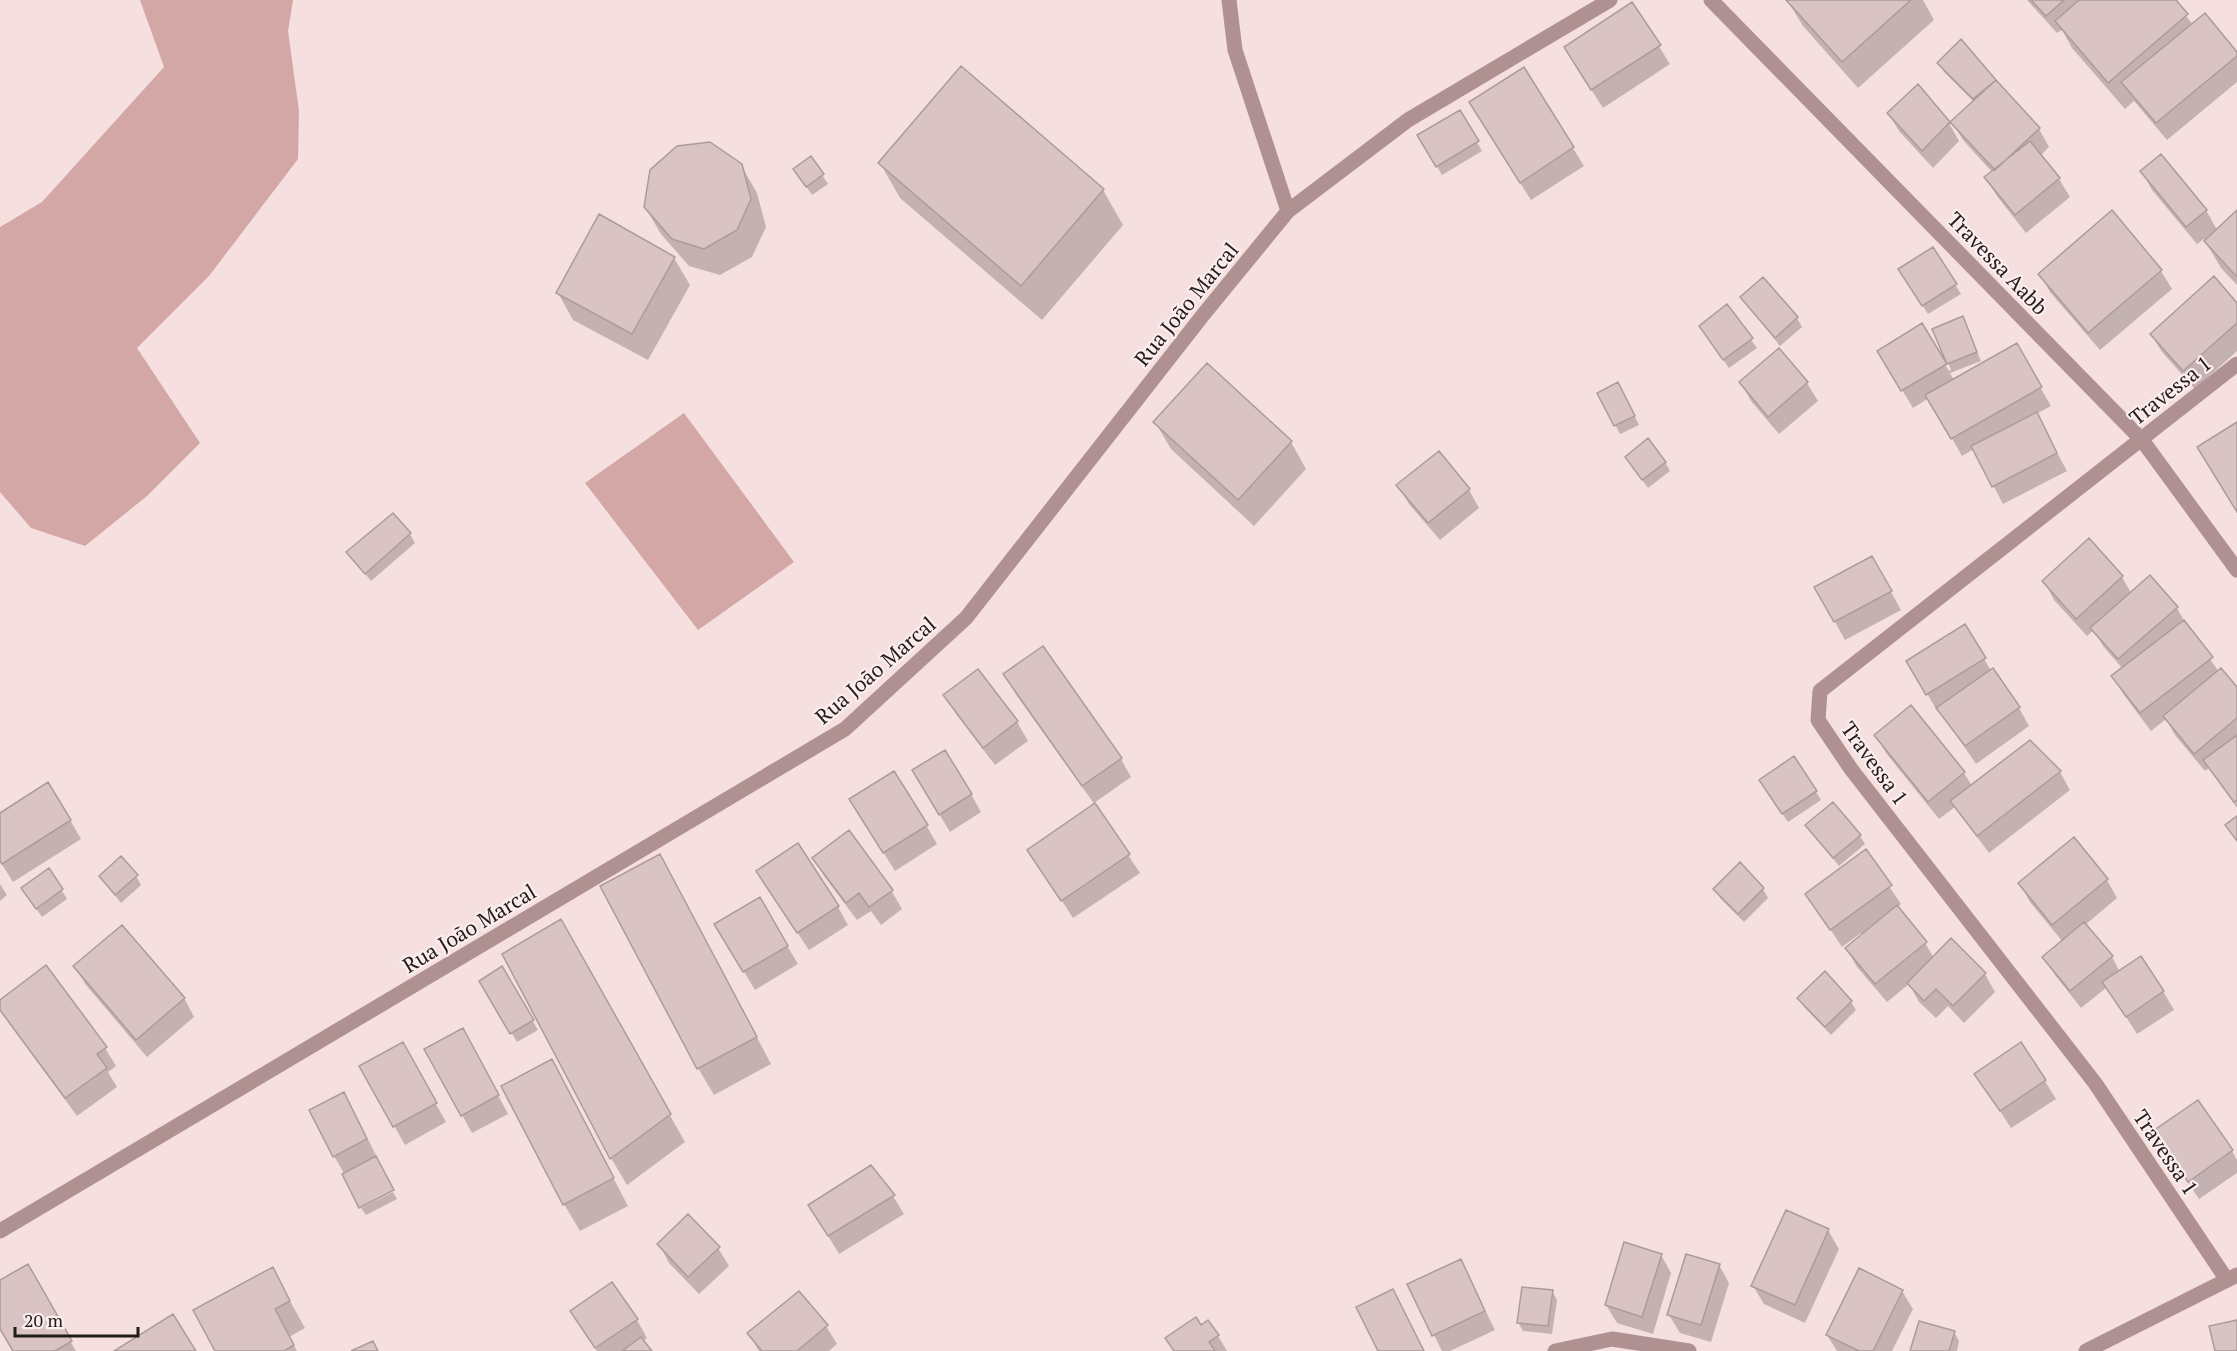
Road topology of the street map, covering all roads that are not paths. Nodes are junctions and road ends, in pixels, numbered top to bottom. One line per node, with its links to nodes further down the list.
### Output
1 (1229, 0): 4 (street)
2 (1610, 0): 4 (street, Rua João Marcal)
3 (1710, 0): 6 (street, Travessa Aabb)
4 (1288, 211): 8 (street, Rua João Marcal)
5 (2237, 364): 6 (street, Travessa 1)
6 (2142, 440): 7 (street, Travessa Aabb); 9 (street, Travessa 1)
7 (2237, 570)
8 (0, 1231)
9 (2232, 1277): 12 (street)
10 (1555, 1351): 11 (street)
11 (1689, 1351)
12 (2086, 1351)

